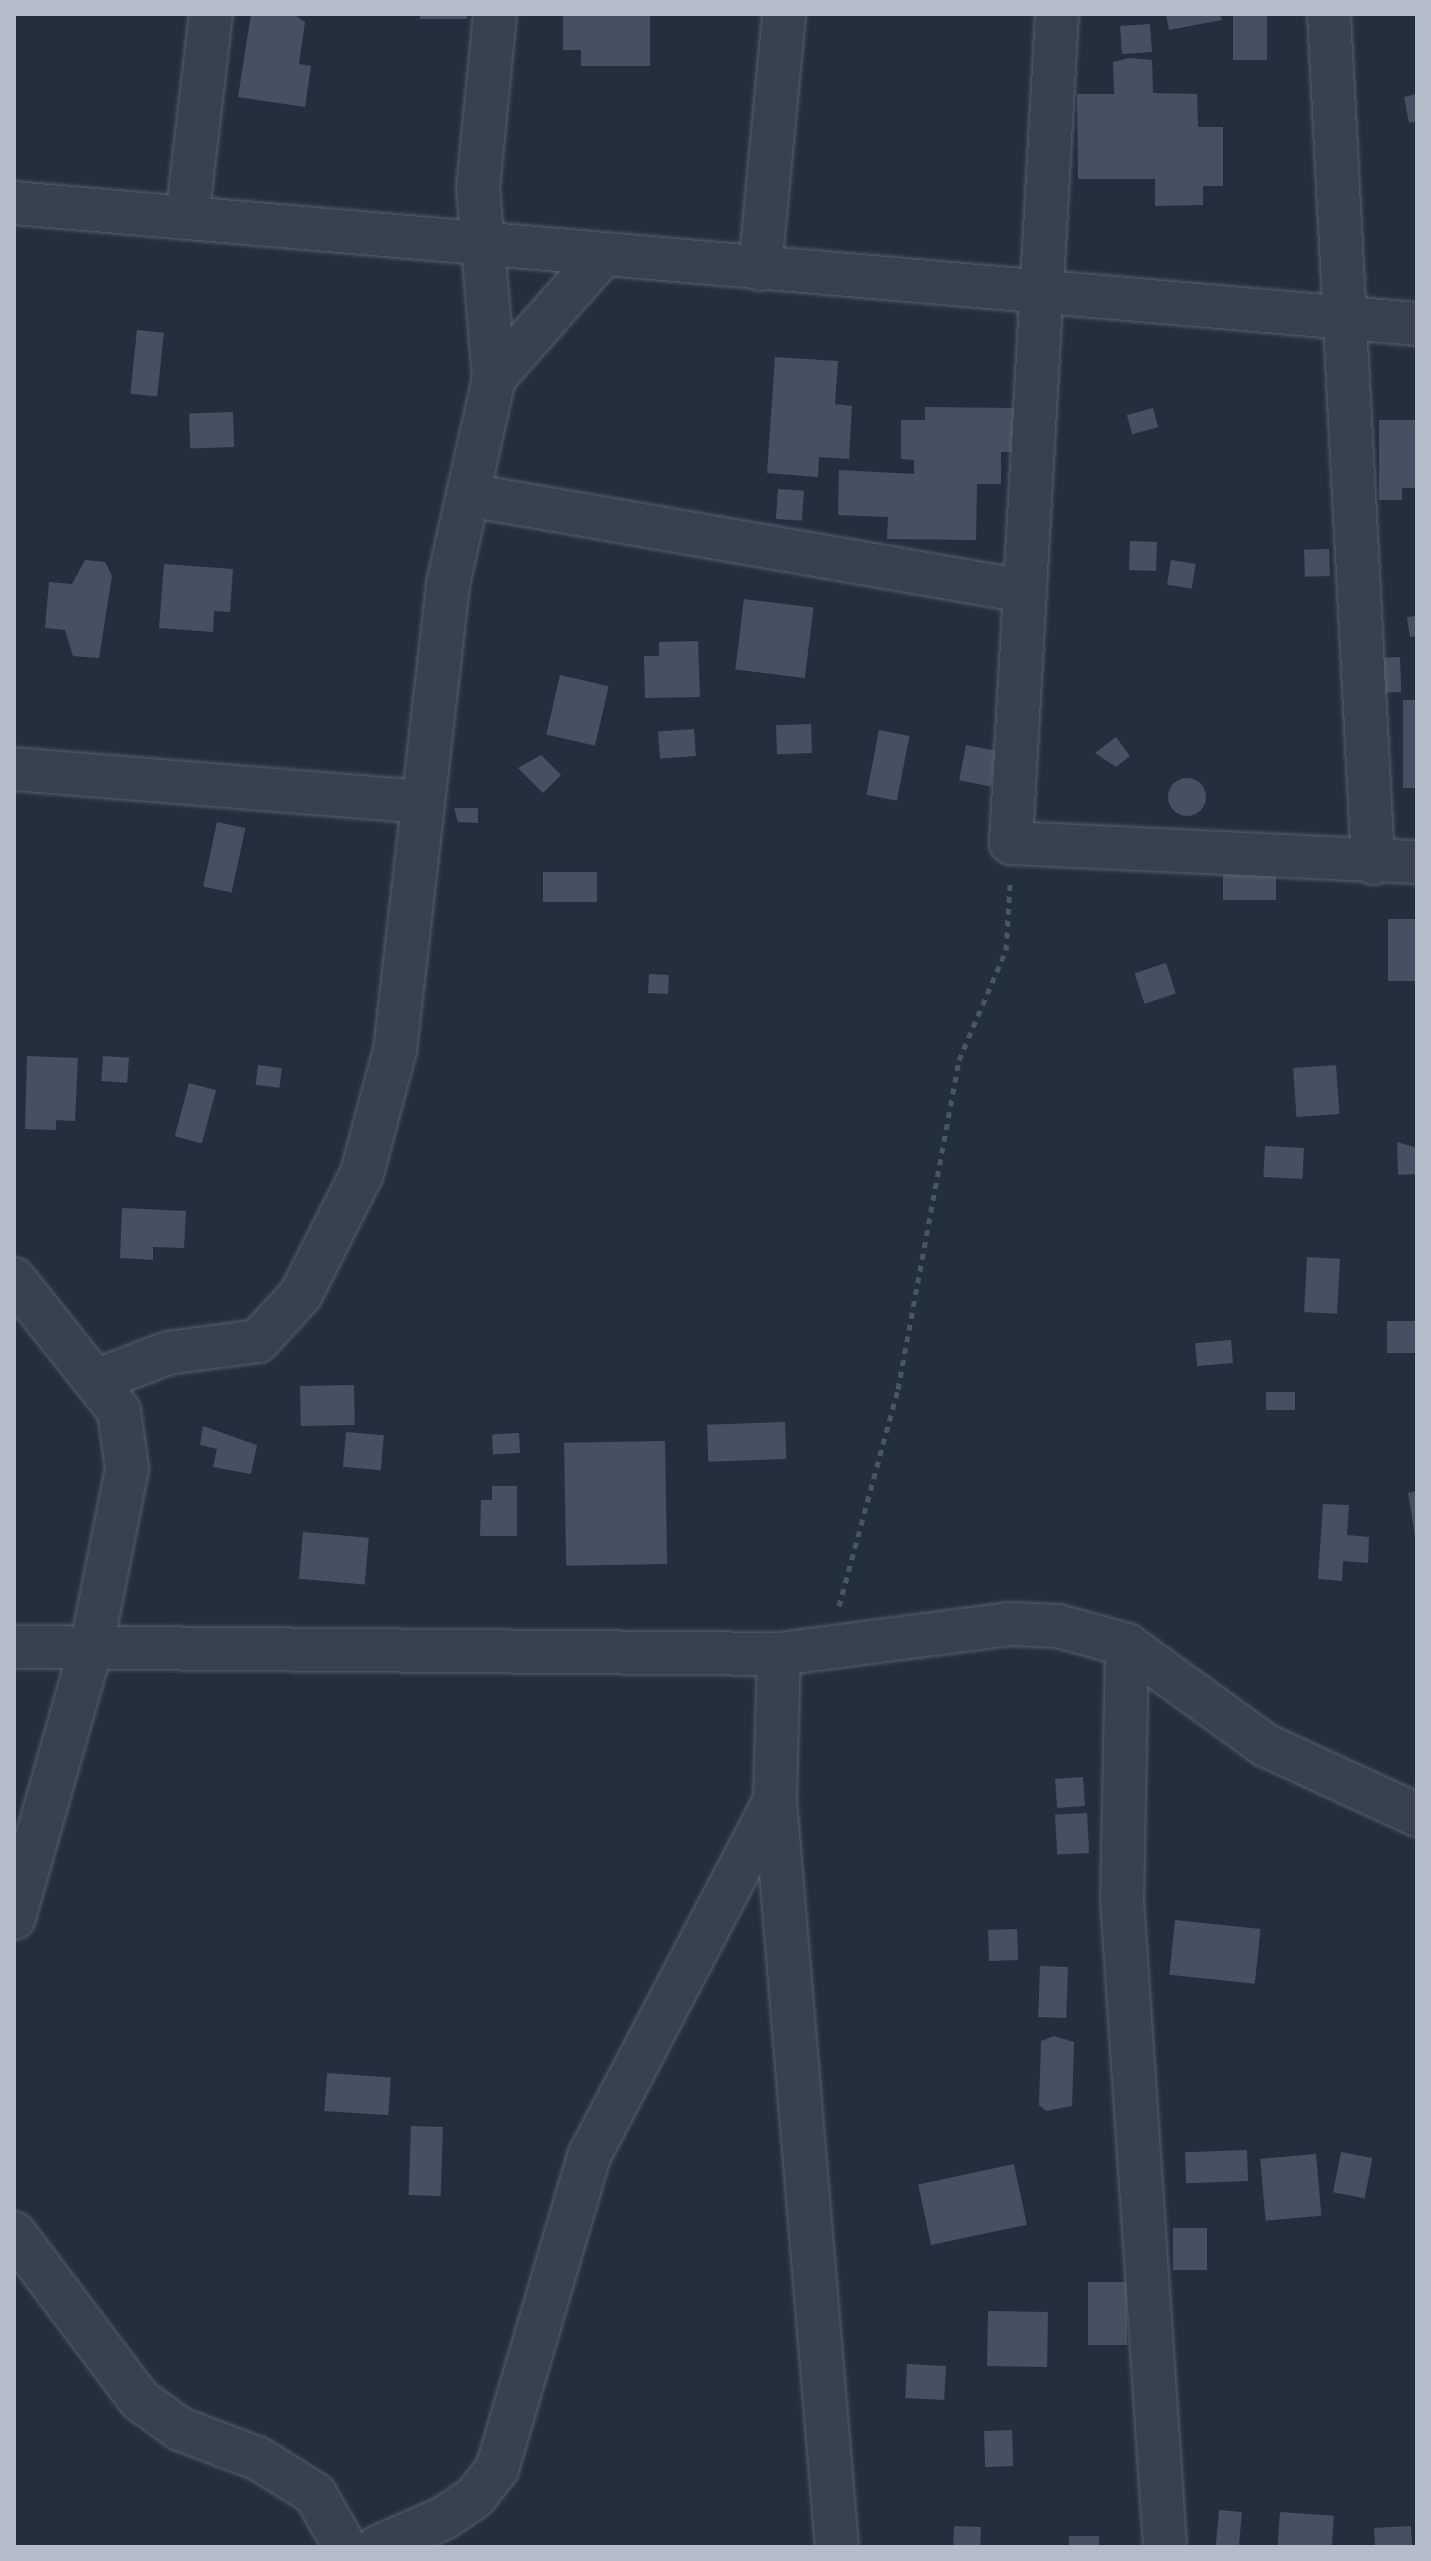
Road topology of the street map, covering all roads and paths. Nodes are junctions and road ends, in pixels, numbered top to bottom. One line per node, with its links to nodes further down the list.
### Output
1 (211, 14): 7 (street)
2 (495, 14): 8 (street)
3 (784, 14): 10 (street)
4 (1057, 14): 11 (street)
5 (1329, 14): 12 (street)
6 (14, 203): 7 (street)
7 (187, 218): 8 (street)
8 (481, 247): 9 (street); 14 (street)
9 (603, 255): 10 (street); 14 (street)
10 (760, 269): 11 (street)
11 (1038, 295): 12 (street); 16 (street)
12 (1349, 319): 13 (street); 21 (street)
13 (1417, 324)
14 (494, 378): 15 (street)
15 (468, 495): 16 (street); 18 (street)
16 (1024, 591): 19 (street)
17 (14, 769): 18 (street)
18 (420, 802): 23 (street)
19 (1011, 843): 21 (street); 27 (path)
20 (1417, 862): 21 (street)
21 (1373, 863)
22 (14, 1279): 23 (street)
23 (100, 1379): 24 (street)
24 (92, 1644): 26 (street); 28 (street); 31 (street)
25 (1127, 1645): 27 (street); 30 (street); 36 (street)
26 (14, 1647)
27 (826, 1652): 28 (street)
28 (779, 1654): 29 (street)
29 (775, 1800): 34 (street); 35 (street)
30 (1417, 1815)
31 (14, 1918)
32 (14, 2233): 33 (street)
33 (345, 2547)
34 (378, 2547)
35 (837, 2547)
36 (1165, 2547)

